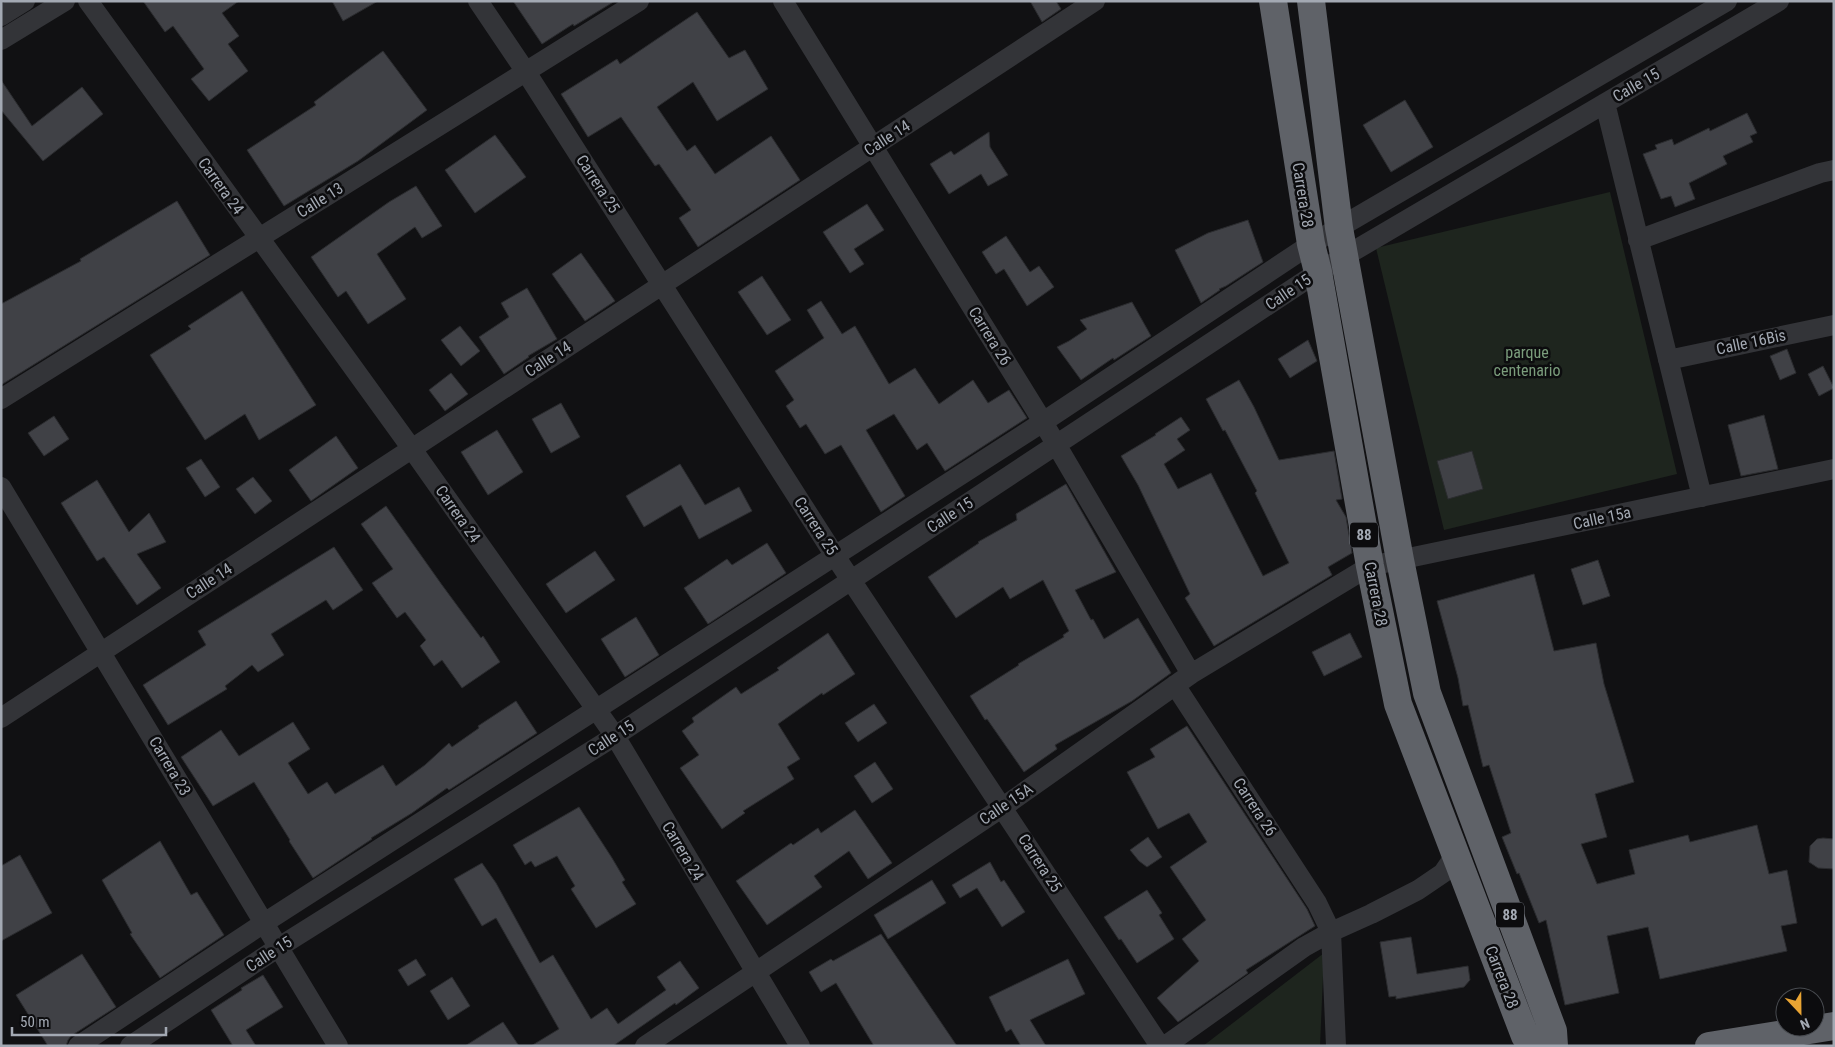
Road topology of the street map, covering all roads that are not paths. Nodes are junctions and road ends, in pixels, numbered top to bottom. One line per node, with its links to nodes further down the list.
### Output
1 (25, 1): 12 (street)
2 (65, 1): 13 (street)
3 (88, 1): 19 (street, Carrera 24)
4 (478, 1): 14 (street, Carrera 25)
5 (639, 1): 14 (street, Calle 13)
6 (783, 1): 16 (street, Carrera 26)
7 (1094, 1): 16 (street, Calle 14)
8 (1272, 1): 21 (highway, Carrera 28 / 88)
9 (1311, 1): 18 (highway, Carrera 28 / 88)
10 (1727, 1): 18 (street, Calle 15)
11 (1779, 1): 15 (street, Calle 15)
12 (1, 16)
13 (1, 40)
14 (526, 72): 19 (street, Calle 13); 24 (street, Carrera 25)
15 (1605, 104): 20 (street); 22 (street, Calle 15)
16 (873, 146): 24 (street, Calle 14); 28 (street, Carrera 26)
17 (1834, 170): 20 (street)
18 (1339, 228): 21 (street, Calle 15); 22 (highway, Carrera 28 / 88)
19 (258, 239): 27 (street, Calle 13); 30 (street, Carrera 24)
20 (1638, 240): 26 (street)
21 (1311, 244): 23 (highway, Carrera 28 / 88); 28 (street, Calle 15)
22 (1344, 257): 23 (street, Calle 15); 35 (highway, Carrera 28 / 88)
23 (1318, 272): 29 (street, Calle 15); 36 (highway, Carrera 28 / 88)
24 (662, 285): 30 (street, Calle 14); 34 (street, Carrera 25)
25 (1834, 325): 26 (street, Calle 16Bis)
26 (1668, 360): 33 (street)
27 (1, 399)
28 (1043, 422): 29 (street, Carrera 26); 34 (street, Calle 15)
29 (1057, 446): 37 (street, Calle 15); 39 (street, Carrera 26)
30 (412, 449): 38 (street, Calle 14); 41 (street, Carrera 24)
31 (1834, 469): 33 (street, Calle 15a)
32 (1, 487): 38 (street, Carrera 23)
33 (1702, 497): 35 (street, Calle 15a)
34 (835, 556): 37 (street, Carrera 25); 41 (street, Calle 15)
35 (1400, 560): 36 (street, Calle 15a); 60 (highway, Carrera 28 / 88)
36 (1370, 566): 39 (street, Calle 15A); 45 (highway, Carrera 28 / 88)
37 (851, 580): 43 (street, Calle 15); 44 (street, Carrera 25)
38 (101, 652): 42 (street, Calle 14); 46 (street, Carrera 23)
39 (1191, 674): 40 (street, Calle 15A)
40 (1175, 686): 44 (street, Calle 15A); 47 (street, Carrera 26)
41 (596, 710): 43 (street, Carrera 24); 46 (street, Calle 15)
42 (1, 718)
43 (615, 736): 48 (street, Calle 15); 49 (street, Carrera 24)
44 (1003, 807): 49 (street, Calle 15A); 56 (street, Carrera 25)
45 (1456, 854): 47 (street); 59 (highway, Carrera 28 / 88)
46 (264, 923): 48 (street, Carrera 23); 51 (street, Calle 15)
47 (1331, 932): 57 (street); 58 (street)
48 (279, 947): 52 (street, Calle 15); 53 (street, Carrera 23)
49 (755, 971): 54 (street, Calle 15A); 55 (street, Carrera 24)
50 (1834, 1026): 61 (highway)
51 (78, 1046)
52 (130, 1046)
53 (338, 1046)
54 (645, 1046)
55 (800, 1046)
56 (1160, 1046)
57 (1165, 1046)
58 (1336, 1046)
59 (1534, 1046)
60 (1554, 1046)
61 (1709, 1046)

